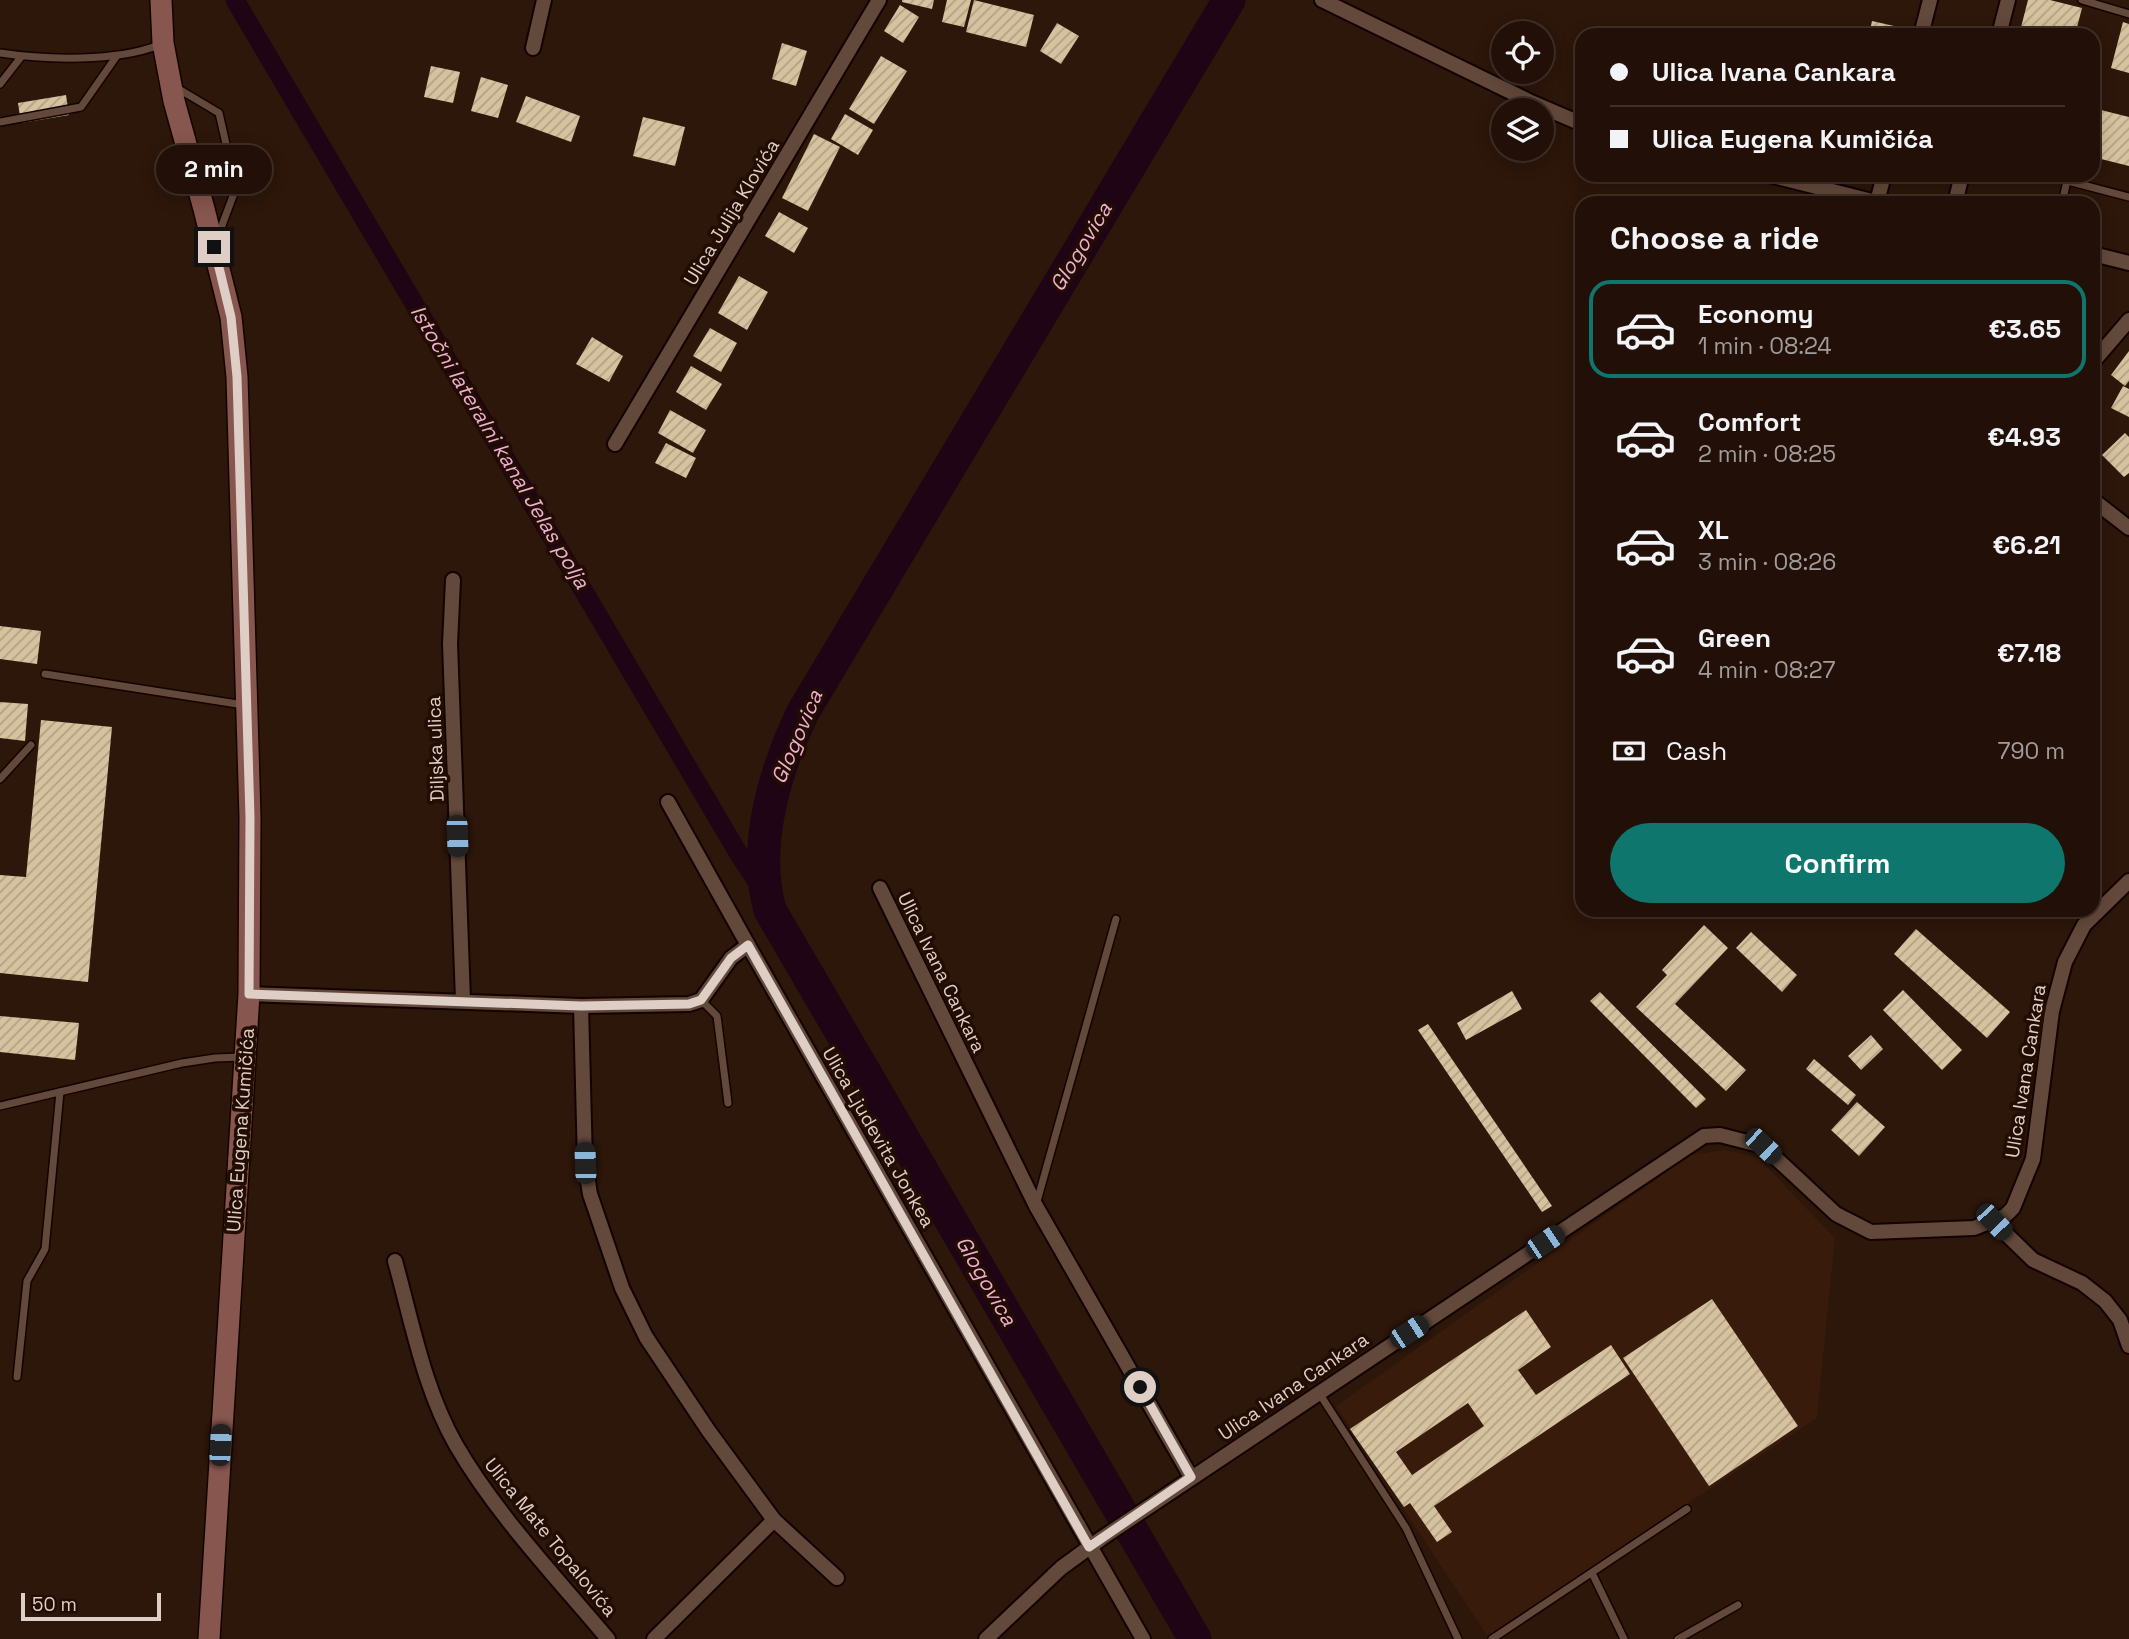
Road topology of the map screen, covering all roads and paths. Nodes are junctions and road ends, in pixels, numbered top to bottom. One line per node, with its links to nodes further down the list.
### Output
1 (161, 0): 11 (main road, Ulica Eugena Kumičića)
2 (544, 0): 12 (street)
3 (879, 0): 29 (street, Ulica Julija Klovića)
4 (1322, 0): 18 (street)
5 (1930, 0): 9 (street)
6 (2008, 0): 10 (street)
7 (2082, 0): 8 (lane)
8 (2129, 14)
9 (1923, 28)
10 (2001, 28)
11 (163, 44): 15 (lane); 17 (main road, Ulica Eugena Kumičića)
12 (533, 48)
13 (0, 53): 14 (lane)
14 (21, 57): 15 (lane); 16 (lane)
15 (116, 57): 19 (lane)
16 (0, 84)
17 (170, 85): 24 (main road, Ulica Eugena Kumičića); 24 (lane)
18 (1575, 121)
19 (0, 122)
20 (1796, 182): 22 (street)
21 (2071, 182): 23 (lane)
22 (1852, 196)
23 (2129, 197)
24 (214, 247): 34 (main road, Ulica Eugena Kumičića)
25 (2100, 256): 26 (street)
26 (2129, 262)
27 (2129, 320): 28 (street)
28 (2100, 354)
29 (615, 444)
30 (2100, 505): 31 (street)
31 (2129, 528)
32 (453, 580): 45 (street, Diljska ulica)
33 (45, 674): 34 (lane)
34 (247, 706): 44 (main road, Ulica Eugena Kumičića)
35 (31, 746): 36 (lane)
36 (0, 779)
37 (668, 802): 43 (street, Ulica Ljudevita Jonkea)
38 (2129, 881): 40 (street, Ulica Ivana Cankara)
39 (880, 888): 52 (street, Ulica Ivana Cankara)
40 (2100, 909)
41 (2092, 917): 53 (street, Ulica Ivana Cankara)
42 (1116, 919): 52 (lane)
43 (748, 945): 46 (street); 61 (street, Ulica Ljudevita Jonkea)
44 (249, 994): 45 (street); 48 (main road, Ulica Eugena Kumičića)
45 (463, 1000): 47 (street)
46 (701, 1000): 47 (street); 50 (lane)
47 (581, 1006): 60 (street)
48 (244, 1057): 49 (lane); 65 (main road, Ulica Eugena Kumičića)
49 (60, 1092): 51 (lane); 56 (lane)
50 (728, 1103)
51 (0, 1106)
52 (1036, 1206): 58 (street, Ulica Ivana Cankara)
53 (1994, 1222): 55 (street); 57 (street, Ulica Ivana Cankara)
54 (395, 1261): 66 (street, Ulica Mate Topalovića)
55 (2129, 1346)
56 (17, 1377)
57 (1318, 1392): 58 (street, Ulica Ivana Cankara); 70 (lane)
58 (1191, 1477): 61 (street, Ulica Ivana Cankara)
59 (1686, 1509): 62 (lane)
60 (774, 1520): 63 (street); 67 (street)
61 (1089, 1547): 68 (street, Ulica Ivana Cankara); 69 (street, Ulica Ljudevita Jonkea)
62 (1592, 1573): 71 (lane); 72 (lane)
63 (837, 1578)
64 (1738, 1605): 73 (lane)
65 (209, 1639)
66 (608, 1639)
67 (654, 1639)
68 (986, 1639)
69 (1143, 1639)
70 (1458, 1639)
71 (1492, 1639)
72 (1624, 1639)
73 (1678, 1639)

